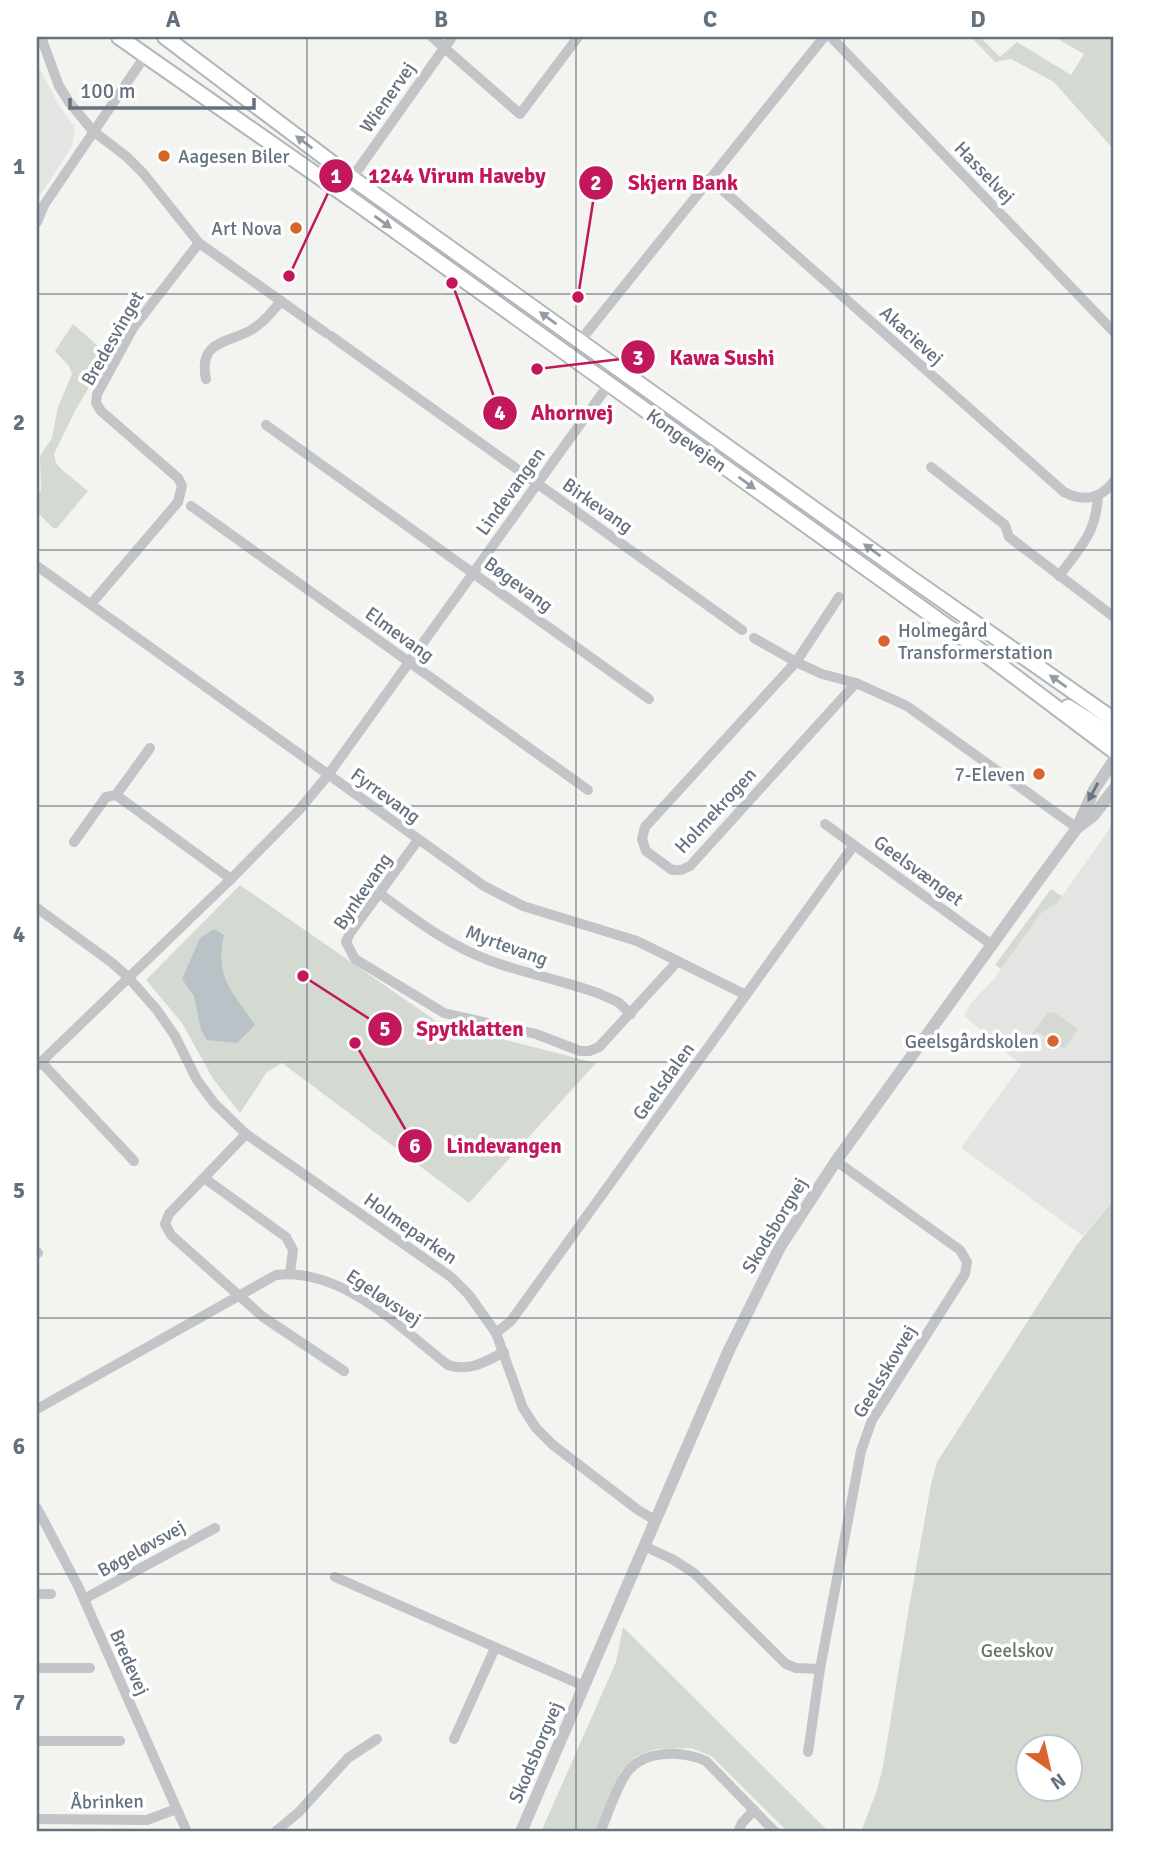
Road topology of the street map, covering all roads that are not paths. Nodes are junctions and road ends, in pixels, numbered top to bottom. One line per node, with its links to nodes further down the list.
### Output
1 (41, 37): 11 (street)
2 (119, 37): 10 (main road, Kongevejen)
3 (165, 37): 12 (main road, Kongevejen, one-way to 3)
4 (432, 37): 9 (street)
5 (452, 37): 9 (street, Wienervej)
6 (578, 37): 9 (street)
7 (824, 37): 13 (street)
8 (831, 37): 17 (street, Hasselvej)
9 (444, 48): 12 (street, Wienervej)
10 (145, 56): 11 (street); 20 (main road, Kongevejen, one-way to 20)
11 (93, 131): 14 (street); 15 (street)
12 (352, 178): 18 (main road, Kongevejen, one-way to 12)
13 (710, 179): 18 (street); 25 (street, Akacievej)
14 (37, 222)
15 (199, 243): 16 (street); 31 (street, Bredesvinget)
16 (281, 301): 19 (street); 24 (street, Birkevang)
17 (1114, 332)
18 (580, 341): 40 (main road, Kongevejen, one-way to 18)
19 (206, 379)
20 (609, 384): 24 (street, Lindevangen); 37 (main road, Kongevejen, one-way to 37)
21 (266, 425): 28 (street, Bøgevang)
22 (931, 467): 29 (street)
23 (1114, 481): 25 (street)
24 (537, 483): 28 (street, Lindevangen); 33 (street, Birkevang)
25 (1098, 495): 29 (street)
26 (191, 506): 35 (street, Elmevang)
27 (37, 566): 31 (street, Fyrrevang)
28 (473, 573): 35 (street, Lindevangen); 39 (street, Bøgevang)
29 (1059, 576): 32 (street)
30 (839, 597): 36 (street, Holmekrogen)
31 (91, 604): 45 (street, Fyrrevang)
32 (1114, 617)
33 (743, 630)
34 (754, 638): 36 (street)
35 (409, 662): 45 (street, Lindevangen); 47 (street, Elmevang)
36 (796, 662): 38 (street); 38 (street, Holmekrogen)
37 (1013, 675): 41 (main road); 43 (main road, Kongevejen)
38 (856, 683): 50 (street)
39 (649, 699)
40 (1114, 720)
41 (1114, 736)
42 (149, 748): 48 (street)
43 (1114, 751)
44 (1114, 760): 50 (street, Skodsborgvej, one-way to 50)
45 (328, 775): 51 (street, Fyrrevang); 54 (street, Lindevangen)
46 (1114, 789): 50 (street, Skodsborgvej)
47 (588, 790)
48 (116, 795): 52 (street); 54 (street)
49 (825, 824): 53 (street, Geelsvænget)
50 (1077, 828): 57 (street, Skodsborgvej)
51 (418, 840): 55 (street, Bynkevang); 58 (street, Fyrrevang)
52 (74, 842)
53 (854, 845): 57 (street, Geelsvænget); 60 (street, Geelsdalen)
54 (231, 879): 59 (street, Lindevangen)
55 (379, 893): 61 (street, Myrtevang); 61 (street, Bynkevang)
56 (37, 908): 59 (street, Holmeparken)
57 (992, 945): 65 (street, Skodsborgvej)
58 (678, 961): 60 (street, Fyrrevang); 61 (street, Bynkevang)
59 (128, 977): 62 (street, Lindevangen); 63 (street, Holmeparken)
60 (746, 995): 69 (street, Geelsdalen)
61 (631, 1014)
62 (39, 1064): 64 (street, Lindevangen)
63 (246, 1134): 66 (street); 69 (street, Holmeparken)
64 (134, 1161)
65 (836, 1161): 74 (street, Skodsborgvej); 84 (street, Geelsskovvej)
66 (204, 1178): 67 (street); 68 (street)
67 (290, 1273): 68 (street); 70 (street, Egeløvsvej)
68 (240, 1297): 71 (street); 72 (street)
69 (496, 1333): 70 (street, Holmeparken)
70 (504, 1352): 74 (street, Holmeparken)
71 (345, 1371)
72 (37, 1409)
73 (37, 1508): 80 (street, Bredevej)
74 (655, 1520): 76 (street, Skodsborgvej)
75 (215, 1528): 80 (street, Bøgeløvsvej)
76 (644, 1546): 84 (street); 85 (street, Skodsborgvej)
77 (335, 1577): 81 (street, Skodsborgvej)
78 (37, 1594): 79 (street)
79 (51, 1594)
80 (84, 1599): 91 (street, Bredevej)
81 (495, 1648): 85 (street, Skodsborgvej); 87 (street)
82 (37, 1668): 83 (street)
83 (90, 1668)
84 (820, 1669): 90 (street, Geelsskovvej)
85 (584, 1686): 96 (street, Skodsborgvej)
86 (377, 1739): 95 (street)
87 (454, 1739)
88 (37, 1741): 89 (street)
89 (120, 1741)
90 (808, 1752)
91 (176, 1809): 93 (street, Åbrinken); 94 (street, Bredevej)
92 (754, 1810): 97 (street); 98 (street); 99 (street)
93 (37, 1819)
94 (187, 1832)
95 (275, 1832)
96 (521, 1832)
97 (600, 1832)
98 (738, 1832)
99 (775, 1832)

